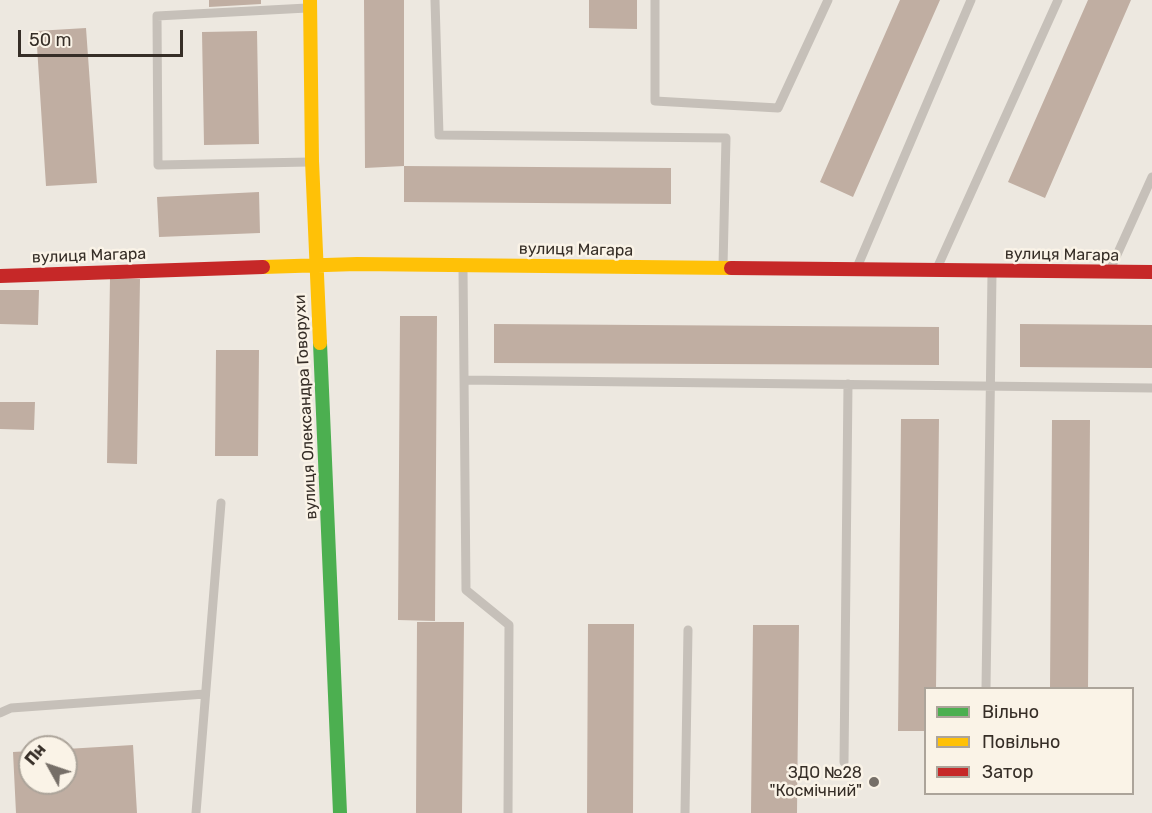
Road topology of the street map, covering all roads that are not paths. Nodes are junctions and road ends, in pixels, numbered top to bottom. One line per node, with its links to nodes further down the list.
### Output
1 (435, 0): 11 (lane)
2 (655, 0): 3 (lane)
3 (828, 0)
4 (971, 0): 12 (lane)
5 (1058, 0): 13 (lane)
6 (310, 4): 7 (street, вулиця Олександра Говорухи); 7 (lane)
7 (312, 162): 9 (street, вулиця Олександра Говорухи)
8 (1152, 177): 15 (lane)
9 (316, 264): 10 (street, вулиця Магара); 17 (street, вулиця Магара); 29 (street, вулиця Олександра Говорухи)
10 (463, 265): 11 (street, вулиця Магара); 18 (lane)
11 (723, 268): 12 (street, вулиця Магара)
12 (856, 269): 13 (street, вулиця Магара)
13 (936, 270): 14 (street, вулиця Магара)
14 (992, 271): 15 (street, вулиця Магара); 20 (lane)
15 (1110, 272): 16 (street, вулиця Магара)
16 (1152, 272)
17 (0, 276)
18 (464, 380): 19 (lane); 30 (lane)
19 (848, 384): 20 (lane); 27 (lane)
20 (991, 386): 21 (lane); 24 (lane)
21 (1152, 388)
22 (221, 503): 25 (lane)
23 (688, 630): 31 (lane)
24 (986, 687)
25 (205, 694): 26 (lane); 28 (lane)
26 (0, 713)
27 (844, 762)
28 (195, 813)
29 (340, 813)
30 (508, 813)
31 (685, 813)

